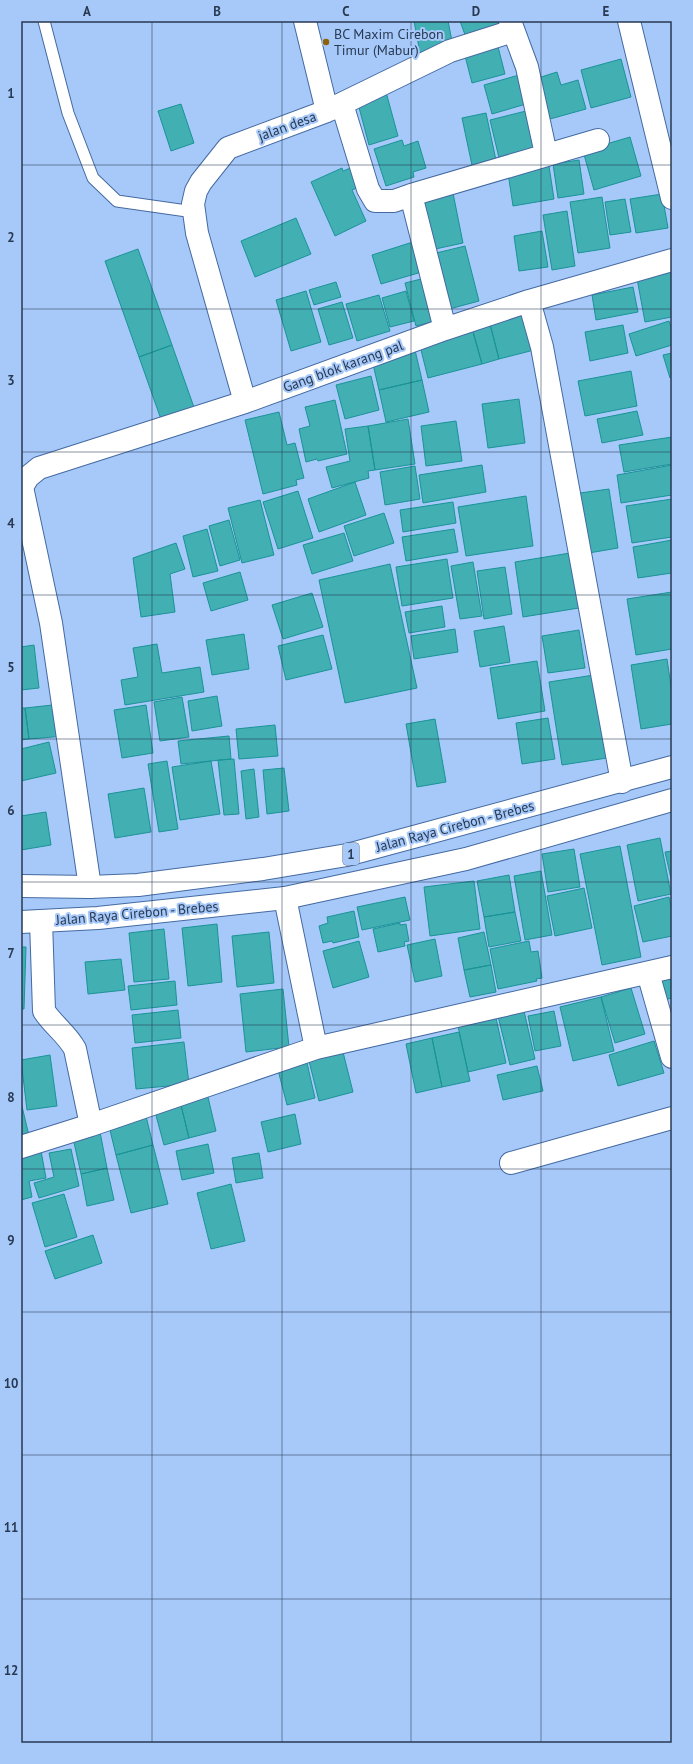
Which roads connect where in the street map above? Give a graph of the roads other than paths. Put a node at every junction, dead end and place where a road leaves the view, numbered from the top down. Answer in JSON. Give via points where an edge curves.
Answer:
{"nodes":[{"id":1,"x":44,"y":21,"type":"edge"},
{"id":2,"x":305,"y":21,"type":"edge"},
{"id":3,"x":629,"y":21,"type":"edge"},
{"id":4,"x":512,"y":26,"type":"edge"},
{"id":5,"x":335,"y":107,"type":"junction"},
{"id":6,"x":598,"y":140,"type":"dead end"},
{"id":7,"x":546,"y":154,"type":"junction"},
{"id":8,"x":411,"y":195,"type":"junction"},
{"id":9,"x":672,"y":198,"type":"edge"},
{"id":10,"x":194,"y":212,"type":"junction"},
{"id":11,"x":672,"y":260,"type":"edge"},
{"id":12,"x":529,"y":301,"type":"junction"},
{"id":13,"x":445,"y":329,"type":"junction"},
{"id":14,"x":245,"y":402,"type":"junction"},
{"id":15,"x":24,"y":481,"type":"edge"},
{"id":16,"x":672,"y":767,"type":"edge"},
{"id":17,"x":622,"y":782,"type":"junction"},
{"id":18,"x":672,"y":800,"type":"edge"},
{"id":19,"x":21,"y":886,"type":"edge"},
{"id":20,"x":90,"y":887,"type":"junction"},
{"id":21,"x":286,"y":898,"type":"junction"},
{"id":22,"x":31,"y":922,"type":"edge"},
{"id":23,"x":672,"y":967,"type":"edge"},
{"id":24,"x":648,"y":973,"type":"junction"},
{"id":25,"x":316,"y":1048,"type":"junction"},
{"id":26,"x":672,"y":1057,"type":"edge"},
{"id":27,"x":672,"y":1118,"type":"edge"},
{"id":28,"x":91,"y":1125,"type":"junction"},
{"id":29,"x":21,"y":1147,"type":"edge"},
{"id":30,"x":511,"y":1163,"type":"dead end"}],
"edges":[{"from":1,"to":10,"type":"lane","via":[[68,113],[93,178],[117,201]]},
{"from":2,"to":5,"type":"main road","name":"jalan desa"},
{"from":3,"to":9,"type":"main road"},
{"from":4,"to":5,"type":"main road","via":[[450,51]]},
{"from":4,"to":7,"type":"main road","via":[[527,67]]},
{"from":5,"to":8,"type":"main road","via":[[375,202],[394,201]]},
{"from":5,"to":10,"type":"main road","name":"jalan desa","via":[[228,148],[196,190]]},
{"from":6,"to":7,"type":"main road"},
{"from":7,"to":8,"type":"main road"},
{"from":8,"to":13,"type":"main road"},
{"from":10,"to":14,"type":"main road","via":[[197,233]]},
{"from":11,"to":12,"type":"main road","name":"Gang blok karang pal"},
{"from":12,"to":13,"type":"main road","name":"Gang blok karang pal"},
{"from":12,"to":17,"type":"main road","via":[[542,347]]},
{"from":13,"to":14,"type":"main road","name":"Gang blok karang pal"},
{"from":14,"to":15,"type":"main road","name":"Gang blok karang pal","via":[[39,468]]},
{"from":15,"to":20,"type":"main road","via":[[50,623]]},
{"from":16,"to":17,"type":"main road","name":"Jalan Raya Cirebon - Brebes","number":"1"},
{"from":17,"to":20,"type":"main road","name":"Jalan Raya Cirebon - Brebes","number":"1","via":[[347,855],[138,885]]},
{"from":18,"to":21,"type":"main road","name":"Jalan Raya Cirebon - Brebes","number":"1","via":[[466,859]]},
{"from":19,"to":20,"type":"main road","name":"Jalan Raya Cirebon - Brebes","number":"1"},
{"from":21,"to":22,"type":"main road","name":"Jalan Raya Cirebon - Brebes","number":"1","via":[[98,918]]},
{"from":21,"to":25,"type":"main road"},
{"from":22,"to":28,"type":"main road","via":[[44,1011],[75,1049]]},
{"from":23,"to":24,"type":"main road"},
{"from":24,"to":25,"type":"main road"},
{"from":24,"to":26,"type":"main road"},
{"from":25,"to":28,"type":"main road"},
{"from":27,"to":30,"type":"main road"},
{"from":28,"to":29,"type":"main road"}]}
